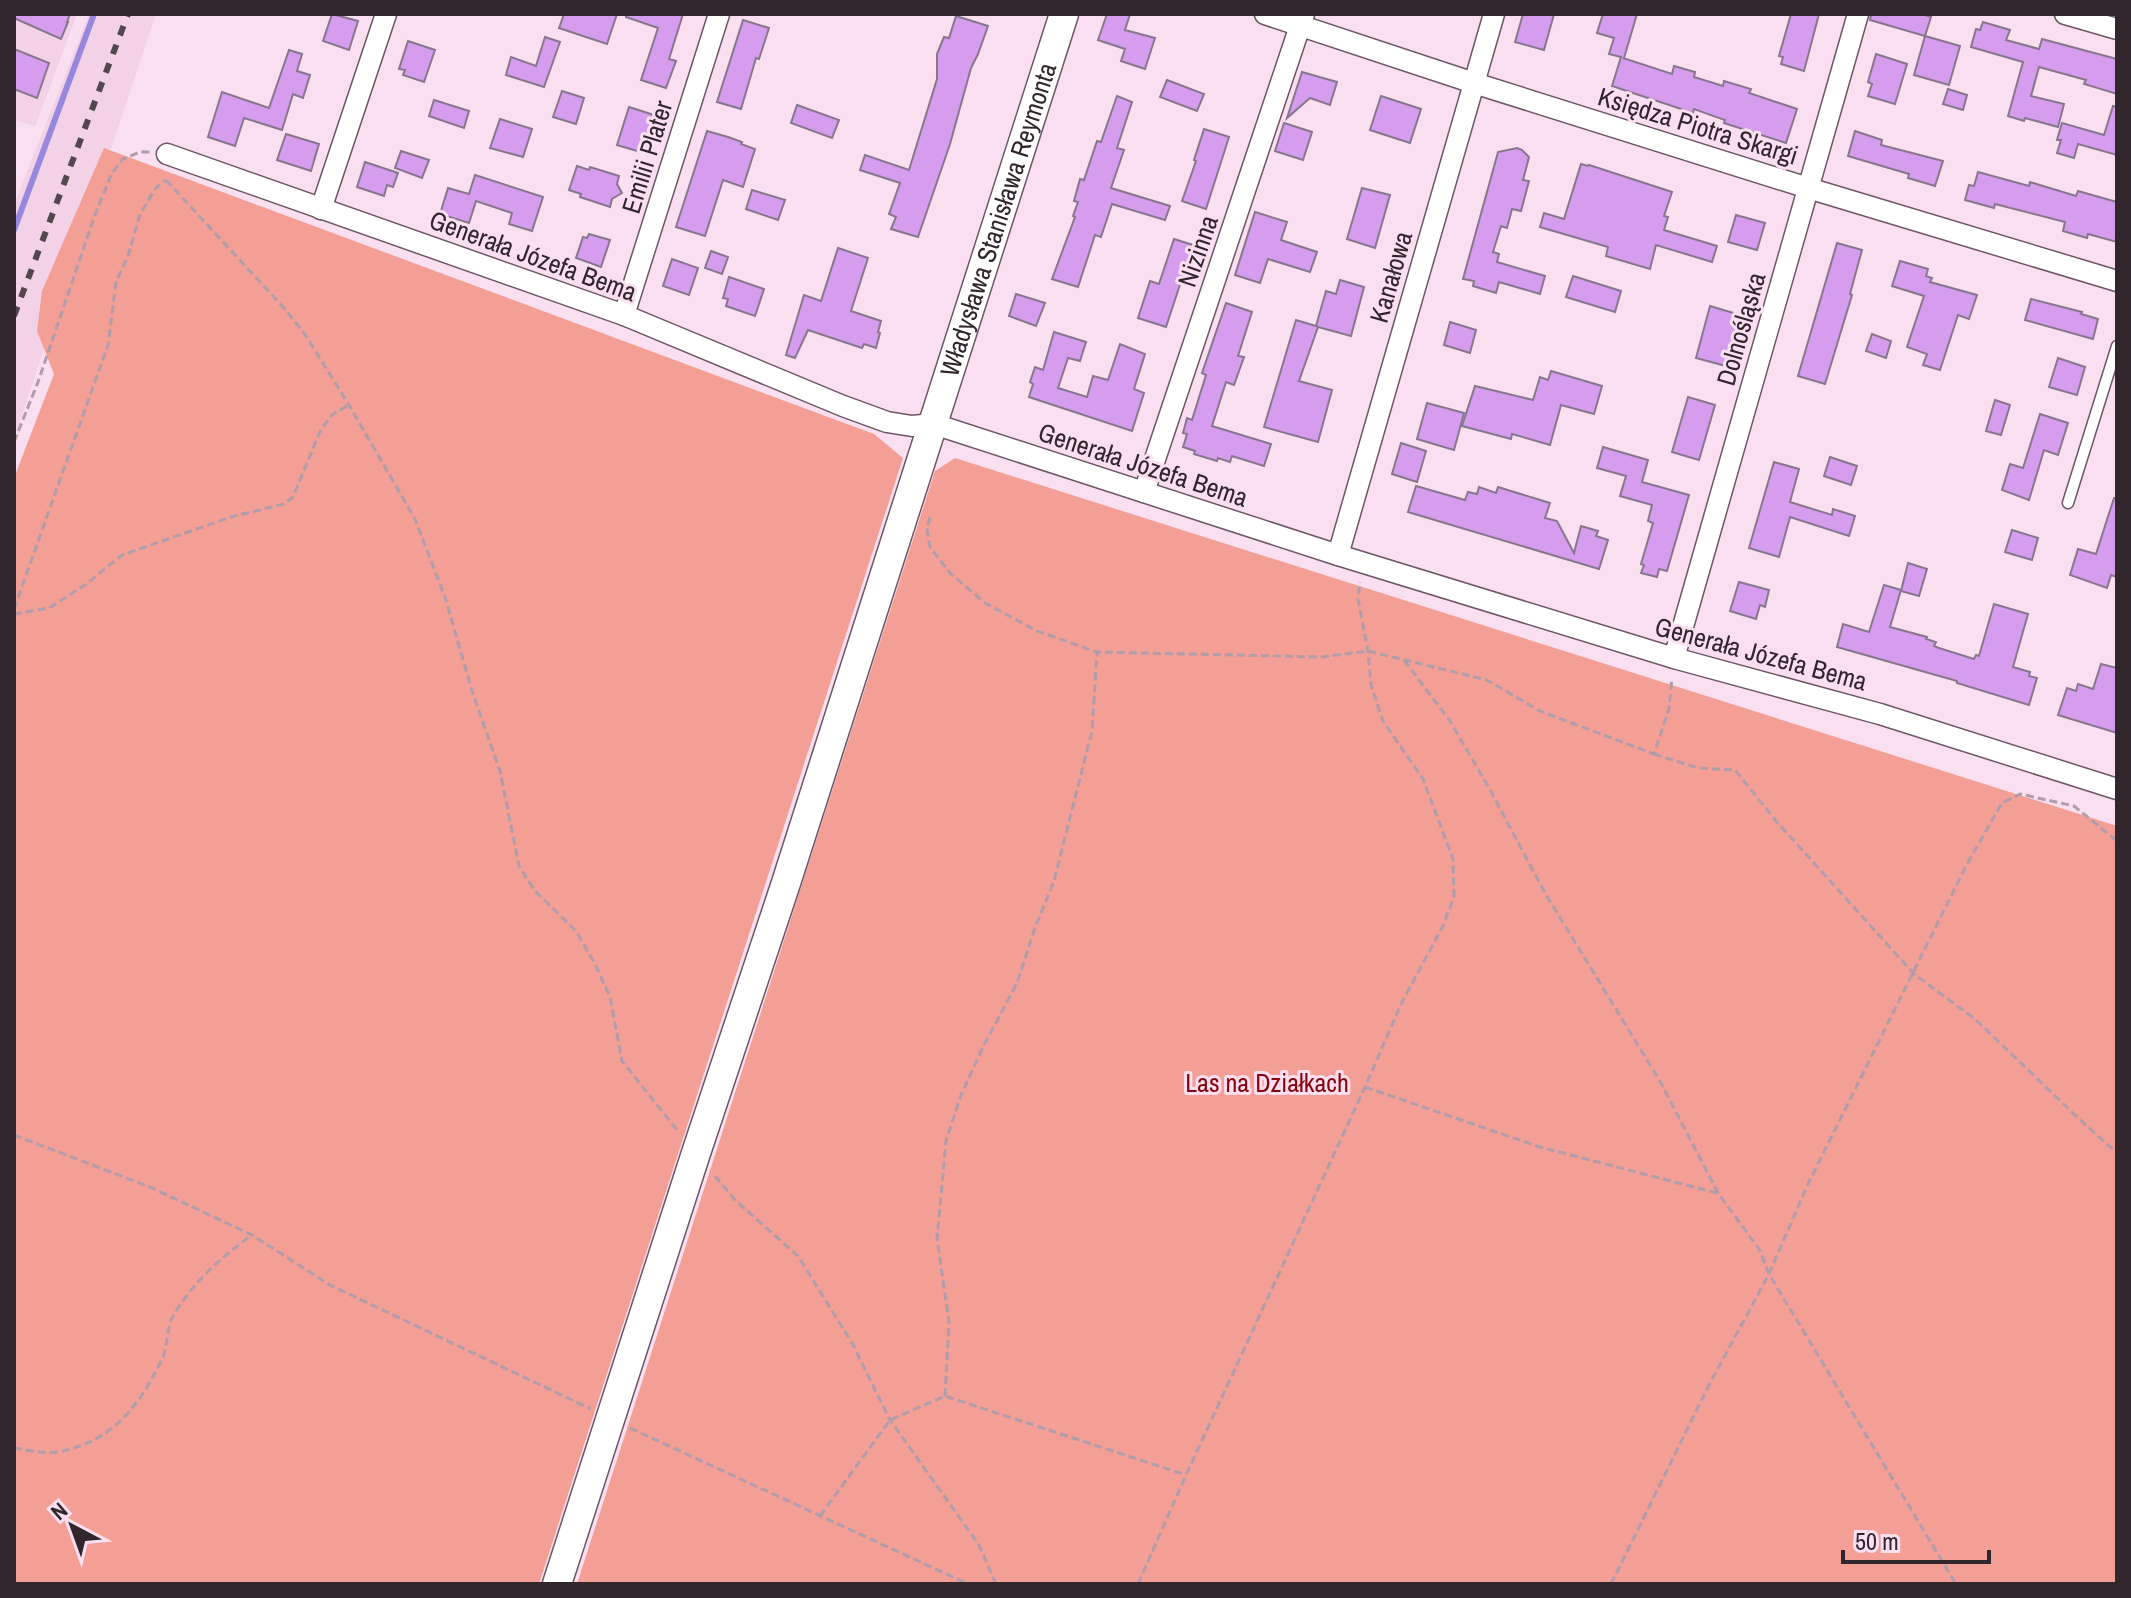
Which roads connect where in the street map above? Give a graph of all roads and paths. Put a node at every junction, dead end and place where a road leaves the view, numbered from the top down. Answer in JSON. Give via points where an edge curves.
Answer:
{"nodes":[{"id":1,"x":386,"y":14,"type":"edge"},
{"id":2,"x":719,"y":14,"type":"edge"},
{"id":3,"x":1064,"y":14,"type":"edge"},
{"id":4,"x":1265,"y":14,"type":"edge"},
{"id":5,"x":1494,"y":14,"type":"edge"},
{"id":6,"x":1858,"y":14,"type":"edge"},
{"id":7,"x":2065,"y":14,"type":"edge"},
{"id":8,"x":1303,"y":20,"type":"edge"},
{"id":9,"x":2117,"y":29,"type":"edge"},
{"id":10,"x":1474,"y":83,"type":"junction"},
{"id":11,"x":168,"y":155,"type":"joint"},
{"id":12,"x":1808,"y":188,"type":"junction"},
{"id":13,"x":321,"y":209,"type":"junction"},
{"id":14,"x":2117,"y":281,"type":"edge"},
{"id":15,"x":624,"y":315,"type":"junction"},
{"id":16,"x":2117,"y":346,"type":"edge"},
{"id":17,"x":349,"y":405,"type":"junction"},
{"id":18,"x":934,"y":424,"type":"junction"},
{"id":19,"x":14,"y":442,"type":"edge"},
{"id":20,"x":1144,"y":492,"type":"junction"},
{"id":21,"x":2068,"y":503,"type":"dead end"},
{"id":22,"x":930,"y":517,"type":"dead end"},
{"id":23,"x":1338,"y":555,"type":"junction"},
{"id":24,"x":1363,"y":563,"type":"junction"},
{"id":25,"x":14,"y":612,"type":"edge"},
{"id":26,"x":1368,"y":651,"type":"junction"},
{"id":27,"x":1097,"y":652,"type":"junction"},
{"id":28,"x":1674,"y":658,"type":"junction"},
{"id":29,"x":1404,"y":660,"type":"junction"},
{"id":30,"x":1654,"y":754,"type":"junction"},
{"id":31,"x":2117,"y":789,"type":"edge"},
{"id":32,"x":2117,"y":841,"type":"edge"},
{"id":33,"x":1914,"y":974,"type":"junction"},
{"id":34,"x":1365,"y":1087,"type":"junction"},
{"id":35,"x":14,"y":1135,"type":"edge"},
{"id":36,"x":696,"y":1153,"type":"junction"},
{"id":37,"x":2117,"y":1153,"type":"edge"},
{"id":38,"x":1718,"y":1193,"type":"junction"},
{"id":39,"x":252,"y":1235,"type":"junction"},
{"id":40,"x":1769,"y":1274,"type":"junction"},
{"id":41,"x":945,"y":1396,"type":"junction"},
{"id":42,"x":610,"y":1419,"type":"junction"},
{"id":43,"x":890,"y":1420,"type":"junction"},
{"id":44,"x":14,"y":1448,"type":"edge"},
{"id":45,"x":1186,"y":1475,"type":"junction"},
{"id":46,"x":820,"y":1516,"type":"junction"},
{"id":47,"x":557,"y":1584,"type":"edge"},
{"id":48,"x":968,"y":1584,"type":"edge"},
{"id":49,"x":996,"y":1584,"type":"edge"},
{"id":50,"x":1138,"y":1584,"type":"edge"},
{"id":51,"x":1611,"y":1584,"type":"edge"},
{"id":52,"x":1956,"y":1584,"type":"edge"}],
"edges":[{"from":1,"to":13,"type":"street"},
{"from":2,"to":15,"type":"street","name":"Emilii Plater"},
{"from":3,"to":18,"type":"main road","name":"Władysława Stanisława Reymonta"},
{"from":4,"to":8,"type":"street","name":"Księdza Piotra Skargi"},
{"from":5,"to":10,"type":"street","name":"Kanałowa"},
{"from":6,"to":12,"type":"street","name":"Dolnośląska"},
{"from":7,"to":9,"type":"street"},
{"from":8,"to":10,"type":"street","name":"Księdza Piotra Skargi"},
{"from":8,"to":20,"type":"street","name":"Nizinna"},
{"from":10,"to":12,"type":"street","name":"Księdza Piotra Skargi"},
{"from":10,"to":23,"type":"street","name":"Kanałowa"},
{"from":11,"to":13,"type":"street","name":"Generała Józefa Bema"},
{"from":11,"to":19,"type":"path","via":[[140,152],[123,159],[112,173]]},
{"from":12,"to":14,"type":"street","name":"Księdza Piotra Skargi"},
{"from":12,"to":28,"type":"street","name":"Dolnośląska"},
{"from":13,"to":15,"type":"street","name":"Generała Józefa Bema"},
{"from":15,"to":18,"type":"street","name":"Generała Józefa Bema","via":[[872,417],[912,426]]},
{"from":16,"to":21,"type":"lane"},
{"from":17,"to":25,"type":"path","via":[[321,429],[293,497],[284,504],[122,555],[49,608]]},
{"from":17,"to":25,"type":"path","via":[[284,308],[166,180],[140,214],[116,282],[108,345]]},
{"from":17,"to":36,"type":"path","via":[[415,519],[441,587],[500,771],[519,866],[535,891],[576,931],[595,964],[610,997],[622,1061]]},
{"from":18,"to":20,"type":"street","name":"Generała Józefa Bema"},
{"from":18,"to":36,"type":"main road","name":"Władysława Stanisława Reymonta"},
{"from":20,"to":23,"type":"street","name":"Generała Józefa Bema"},
{"from":22,"to":27,"type":"path","via":[[930,547],[985,603],[1037,631]]},
{"from":23,"to":24,"type":"street","name":"Generała Józefa Bema"},
{"from":24,"to":26,"type":"path","via":[[1358,599]]},
{"from":24,"to":28,"type":"street","name":"Generała Józefa Bema"},
{"from":26,"to":27,"type":"path","via":[[1321,657]]},
{"from":26,"to":29,"type":"path"},
{"from":26,"to":34,"type":"path","via":[[1371,685],[1383,721],[1423,779],[1453,859],[1454,897]]},
{"from":27,"to":41,"type":"path","via":[[1092,731],[1054,881],[1017,983],[961,1095],[946,1141],[937,1238],[949,1322]]},
{"from":28,"to":30,"type":"path","via":[[1669,709]]},
{"from":28,"to":31,"type":"street","name":"Generała Józefa Bema","via":[[1880,714]]},
{"from":29,"to":30,"type":"path","via":[[1487,680],[1540,711]]},
{"from":29,"to":38,"type":"path","via":[[1450,721],[1545,893],[1661,1083]]},
{"from":30,"to":33,"type":"path","via":[[1698,768],[1735,770]]},
{"from":32,"to":33,"type":"path","via":[[2074,806],[2020,794],[2002,803]]},
{"from":33,"to":37,"type":"path","via":[[1975,1019]]},
{"from":33,"to":40,"type":"path","via":[[1808,1184]]},
{"from":34,"to":38,"type":"path","via":[[1540,1147]]},
{"from":34,"to":45,"type":"path"},
{"from":35,"to":39,"type":"path","via":[[150,1187]]},
{"from":36,"to":42,"type":"main road","name":"Władysława Stanisława Reymonta"},
{"from":36,"to":43,"type":"path","via":[[736,1201],[798,1256],[852,1343]]},
{"from":38,"to":40,"type":"path","via":[[1759,1249]]},
{"from":39,"to":42,"type":"path","via":[[330,1285]]},
{"from":39,"to":44,"type":"path","via":[[190,1289],[170,1322],[164,1356],[133,1410],[94,1442],[54,1453]]},
{"from":40,"to":51,"type":"path"},
{"from":40,"to":52,"type":"path"},
{"from":41,"to":43,"type":"path"},
{"from":41,"to":45,"type":"path"},
{"from":42,"to":46,"type":"path"},
{"from":42,"to":47,"type":"main road","name":"Władysława Stanisława Reymonta"},
{"from":43,"to":46,"type":"path"},
{"from":43,"to":49,"type":"path","via":[[979,1545]]},
{"from":45,"to":50,"type":"path"},
{"from":46,"to":48,"type":"path"}]}
